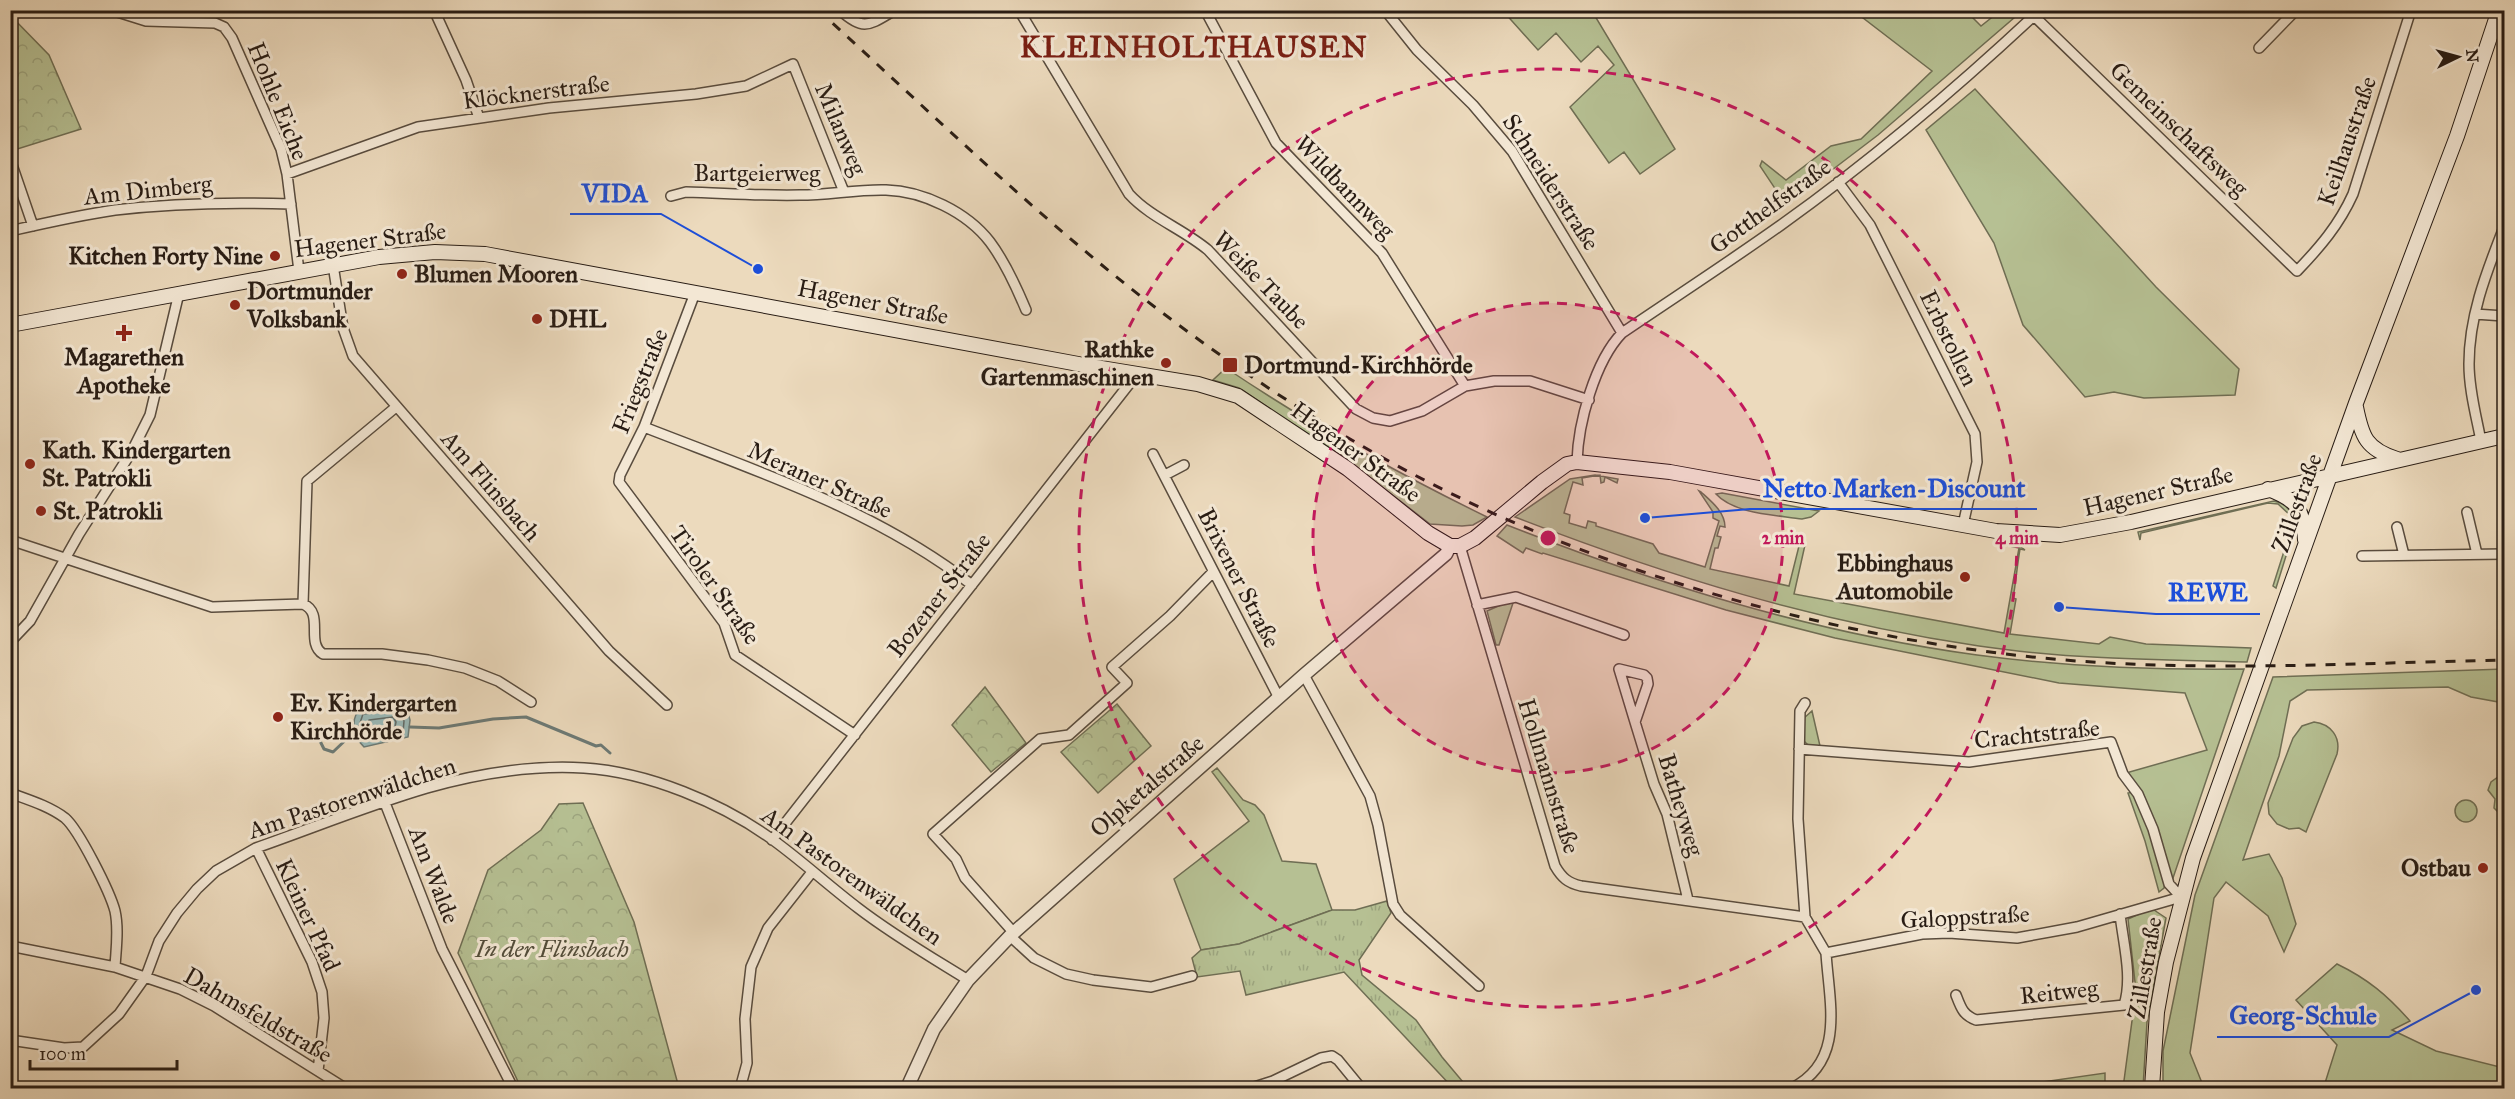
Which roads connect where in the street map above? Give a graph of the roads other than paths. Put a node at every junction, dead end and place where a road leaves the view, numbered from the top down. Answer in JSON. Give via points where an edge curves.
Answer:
{"nodes":[{"id":1,"x":111,"y":10,"type":"edge"},
{"id":2,"x":434,"y":10,"type":"edge"},
{"id":3,"x":840,"y":10,"type":"edge"},
{"id":4,"x":895,"y":10,"type":"edge"},
{"id":5,"x":1019,"y":10,"type":"edge"},
{"id":6,"x":1205,"y":10,"type":"edge"},
{"id":7,"x":1385,"y":10,"type":"edge"},
{"id":8,"x":2296,"y":10,"type":"edge"},
{"id":9,"x":2411,"y":10,"type":"edge"},
{"id":10,"x":2499,"y":10,"type":"edge"},
{"id":11,"x":2037,"y":14,"type":"edge"},
{"id":12,"x":2259,"y":48,"type":"dead end"},
{"id":13,"x":793,"y":64,"type":"joint"},
{"id":14,"x":479,"y":118,"type":"junction"},
{"id":15,"x":10,"y":159,"type":"edge"},
{"id":16,"x":288,"y":174,"type":"junction"},
{"id":17,"x":1838,"y":182,"type":"junction"},
{"id":18,"x":844,"y":192,"type":"junction"},
{"id":19,"x":671,"y":195,"type":"dead end"},
{"id":20,"x":291,"y":204,"type":"junction"},
{"id":21,"x":33,"y":226,"type":"junction"},
{"id":22,"x":2505,"y":226,"type":"edge"},
{"id":23,"x":10,"y":231,"type":"edge"},
{"id":24,"x":333,"y":265,"type":"junction"},
{"id":25,"x":299,"y":271,"type":"junction"},
{"id":26,"x":2297,"y":271,"type":"joint"},
{"id":27,"x":179,"y":293,"type":"junction"},
{"id":28,"x":695,"y":293,"type":"junction"},
{"id":29,"x":1026,"y":310,"type":"dead end"},
{"id":30,"x":2475,"y":314,"type":"junction"},
{"id":31,"x":2505,"y":316,"type":"edge"},
{"id":32,"x":10,"y":325,"type":"edge"},
{"id":33,"x":1622,"y":333,"type":"junction"},
{"id":34,"x":1137,"y":374,"type":"junction"},
{"id":35,"x":1465,"y":386,"type":"junction"},
{"id":36,"x":1589,"y":400,"type":"junction"},
{"id":37,"x":2356,"y":403,"type":"junction"},
{"id":38,"x":396,"y":407,"type":"junction"},
{"id":39,"x":644,"y":427,"type":"junction"},
{"id":40,"x":2505,"y":436,"type":"edge"},
{"id":41,"x":2481,"y":441,"type":"junction"},
{"id":42,"x":1154,"y":454,"type":"dead end"},
{"id":43,"x":2397,"y":459,"type":"junction"},
{"id":44,"x":1577,"y":462,"type":"junction"},
{"id":45,"x":1184,"y":465,"type":"dead end"},
{"id":46,"x":1165,"y":475,"type":"junction"},
{"id":47,"x":2331,"y":475,"type":"junction"},
{"id":48,"x":619,"y":482,"type":"joint"},
{"id":49,"x":2268,"y":489,"type":"junction"},
{"id":50,"x":2467,"y":512,"type":"dead end"},
{"id":51,"x":1963,"y":525,"type":"junction"},
{"id":52,"x":2397,"y":526,"type":"dead end"},
{"id":53,"x":10,"y":540,"type":"edge"},
{"id":54,"x":1455,"y":546,"type":"junction"},
{"id":55,"x":2305,"y":549,"type":"junction"},
{"id":56,"x":2476,"y":554,"type":"junction"},
{"id":57,"x":2505,"y":554,"type":"edge"},
{"id":58,"x":2404,"y":555,"type":"junction"},
{"id":59,"x":2362,"y":556,"type":"dead end"},
{"id":60,"x":66,"y":558,"type":"junction"},
{"id":61,"x":1214,"y":572,"type":"junction"},
{"id":62,"x":972,"y":585,"type":"junction"},
{"id":63,"x":303,"y":604,"type":"junction"},
{"id":64,"x":1477,"y":605,"type":"junction"},
{"id":65,"x":1624,"y":635,"type":"dead end"},
{"id":66,"x":10,"y":642,"type":"edge"},
{"id":67,"x":1305,"y":675,"type":"junction"},
{"id":68,"x":1279,"y":698,"type":"junction"},
{"id":69,"x":531,"y":702,"type":"dead end"},
{"id":70,"x":1805,"y":703,"type":"dead end"},
{"id":71,"x":667,"y":705,"type":"dead end"},
{"id":72,"x":1635,"y":722,"type":"junction"},
{"id":73,"x":855,"y":735,"type":"junction"},
{"id":74,"x":1799,"y":749,"type":"junction"},
{"id":75,"x":10,"y":793,"type":"edge"},
{"id":76,"x":385,"y":803,"type":"junction"},
{"id":77,"x":772,"y":840,"type":"junction"},
{"id":78,"x":256,"y":848,"type":"junction"},
{"id":79,"x":812,"y":872,"type":"junction"},
{"id":80,"x":2181,"y":897,"type":"junction"},
{"id":81,"x":1688,"y":900,"type":"junction"},
{"id":82,"x":2120,"y":914,"type":"junction"},
{"id":83,"x":1805,"y":917,"type":"junction"},
{"id":84,"x":1012,"y":934,"type":"junction"},
{"id":85,"x":10,"y":946,"type":"edge"},
{"id":86,"x":1826,"y":953,"type":"junction"},
{"id":87,"x":115,"y":966,"type":"junction"},
{"id":88,"x":146,"y":976,"type":"junction"},
{"id":89,"x":1192,"y":976,"type":"dead end"},
{"id":90,"x":968,"y":980,"type":"junction"},
{"id":91,"x":1479,"y":986,"type":"dead end"},
{"id":92,"x":1956,"y":995,"type":"dead end"},
{"id":93,"x":10,"y":1040,"type":"edge"},
{"id":94,"x":318,"y":1071,"type":"junction"},
{"id":95,"x":741,"y":1085,"type":"dead end"},
{"id":96,"x":345,"y":1089,"type":"edge"},
{"id":97,"x":513,"y":1089,"type":"edge"},
{"id":98,"x":907,"y":1089,"type":"edge"},
{"id":99,"x":1251,"y":1089,"type":"edge"},
{"id":100,"x":1361,"y":1089,"type":"edge"},
{"id":101,"x":1792,"y":1089,"type":"edge"},
{"id":102,"x":2152,"y":1089,"type":"edge"}],
"edges":[{"from":1,"to":16,"type":"street","name":"Hohle Eiche","via":[[146,21],[204,21],[224,27],[281,149]]},
{"from":2,"to":14,"type":"street"},
{"from":3,"to":4,"type":"street","via":[[861,26]]},
{"from":5,"to":35,"type":"street","name":"Weiße Taube","via":[[1129,194],[1141,207],[1208,250],[1356,409],[1373,418],[1406,418]]},
{"from":6,"to":35,"type":"street","name":"Wildbannweg","via":[[1276,143],[1382,253]]},
{"from":7,"to":33,"type":"street","name":"Schneiderstraße","via":[[1512,151]]},
{"from":8,"to":12,"type":"street"},
{"from":9,"to":26,"type":"street","name":"Keilhaustraße","via":[[2343,217]]},
{"from":10,"to":37,"type":"main road","name":"Zillestraße","via":[[2457,136]]},
{"from":11,"to":17,"type":"street","name":"Gotthelfstraße","via":[[1948,94]]},
{"from":11,"to":26,"type":"street","name":"Gemeinschaftsweg"},
{"from":13,"to":14,"type":"street","name":"Klöcknerstraße","via":[[746,86]]},
{"from":13,"to":18,"type":"street","name":"Milanweg"},
{"from":14,"to":16,"type":"street","name":"Klöcknerstraße","via":[[418,127]]},
{"from":15,"to":21,"type":"street"},
{"from":16,"to":20,"type":"street","name":"Hohle Eiche"},
{"from":17,"to":33,"type":"street","name":"Gotthelfstraße"},
{"from":17,"to":51,"type":"street","name":"Erbstollen","via":[[1870,225],[1975,434],[1977,462]]},
{"from":18,"to":19,"type":"street","name":"Bartgeierweg"},
{"from":18,"to":29,"type":"street","name":"Milanweg","via":[[888,190],[944,206],[989,240],[1010,273]]},
{"from":20,"to":21,"type":"street","name":"Am Dimberg","via":[[219,202],[146,207]]},
{"from":20,"to":25,"type":"street","name":"Hohle Eiche"},
{"from":21,"to":23,"type":"street","name":"Am Dimberg"},
{"from":22,"to":30,"type":"street","via":[[2478,294]]},
{"from":24,"to":25,"type":"main road","name":"Hagener Straße"},
{"from":24,"to":28,"type":"main road","name":"Hagener Straße","via":[[407,254],[468,252]]},
{"from":24,"to":38,"type":"street","name":"Am Flinsbach","via":[[343,328],[353,356]]},
{"from":25,"to":27,"type":"main road","name":"Hagener Straße"},
{"from":27,"to":32,"type":"main road","name":"Hagener Straße"},
{"from":27,"to":60,"type":"street","via":[[150,415]]},
{"from":28,"to":34,"type":"main road","name":"Hagener Straße"},
{"from":28,"to":39,"type":"street","name":"Friegstraße"},
{"from":30,"to":31,"type":"street"},
{"from":30,"to":41,"type":"street","via":[[2469,365]]},
{"from":33,"to":36,"type":"street","name":"Gotthelfstraße","via":[[1606,355]]},
{"from":34,"to":54,"type":"main road","name":"Hagener Straße","via":[[1198,384],[1238,396],[1348,469],[1428,533]]},
{"from":34,"to":62,"type":"street","name":"Bozener Straße"},
{"from":35,"to":36,"type":"street","name":"Weiße Taube","via":[[1530,381]]},
{"from":36,"to":44,"type":"street","name":"Gotthelfstraße","via":[[1577,443]]},
{"from":37,"to":43,"type":"main road","via":[[2364,438],[2377,451]]},
{"from":37,"to":47,"type":"main road","name":"Zillestraße"},
{"from":38,"to":63,"type":"street","via":[[307,481]]},
{"from":38,"to":71,"type":"street","name":"Am Flinsbach","via":[[609,651]]},
{"from":39,"to":48,"type":"street","name":"Friegstraße"},
{"from":39,"to":62,"type":"street","name":"Meraner Straße","via":[[850,511],[951,568]]},
{"from":40,"to":41,"type":"main road","name":"Hagener Straße"},
{"from":41,"to":43,"type":"main road","name":"Hagener Straße"},
{"from":42,"to":46,"type":"street","name":"Brixener Straße"},
{"from":43,"to":47,"type":"main road","name":"Hagener Straße"},
{"from":44,"to":51,"type":"main road","name":"Hagener Straße","via":[[1670,472]]},
{"from":44,"to":54,"type":"main road","via":[[1567,464],[1542,482],[1491,527]]},
{"from":45,"to":46,"type":"street"},
{"from":46,"to":61,"type":"street","name":"Brixener Straße"},
{"from":47,"to":49,"type":"main road","name":"Hagener Straße"},
{"from":47,"to":55,"type":"main road","name":"Zillestraße"},
{"from":48,"to":73,"type":"street","name":"Tiroler Straße","via":[[724,623],[735,656]]},
{"from":49,"to":51,"type":"main road","name":"Hagener Straße","via":[[2073,533],[2029,534]]},
{"from":49,"to":55,"type":"main road","via":[[2292,499],[2300,510]]},
{"from":50,"to":56,"type":"street"},
{"from":52,"to":58,"type":"street"},
{"from":53,"to":60,"type":"street"},
{"from":54,"to":64,"type":"street","name":"Hollmannstraße"},
{"from":54,"to":67,"type":"street","name":"Olpketalstraße"},
{"from":55,"to":80,"type":"main road","name":"Zillestraße"},
{"from":56,"to":57,"type":"street"},
{"from":56,"to":58,"type":"street"},
{"from":58,"to":59,"type":"street"},
{"from":60,"to":63,"type":"street","via":[[212,607]]},
{"from":60,"to":66,"type":"street","via":[[30,621]]},
{"from":61,"to":68,"type":"street","name":"Brixener Straße"},
{"from":61,"to":84,"type":"street","via":[[1112,667],[1127,683],[1069,735],[1040,739],[933,834]]},
{"from":62,"to":73,"type":"street","name":"Bozener Straße"},
{"from":63,"to":69,"type":"street","via":[[314,613],[316,645],[323,654],[382,654],[465,668],[498,681]]},
{"from":64,"to":65,"type":"street","via":[[1516,597]]},
{"from":64,"to":81,"type":"street","name":"Hollmannstraße","via":[[1561,877],[1581,886]]},
{"from":67,"to":68,"type":"street","name":"Olpketalstraße"},
{"from":67,"to":91,"type":"street","via":[[1370,796],[1393,904],[1408,923]]},
{"from":68,"to":84,"type":"street","name":"Olpketalstraße"},
{"from":70,"to":74,"type":"street","via":[[1800,711]]},
{"from":72,"to":72,"type":"street","name":"Batheyweg","via":[[1632,711],[1619,669],[1647,678]]},
{"from":72,"to":81,"type":"street","name":"Batheyweg","via":[[1667,814]]},
{"from":73,"to":77,"type":"street","name":"Bozener Straße"},
{"from":74,"to":80,"type":"street","name":"Crachtstraße","via":[[1969,762],[2111,742],[2123,774],[2138,794],[2153,829],[2169,884]]},
{"from":74,"to":83,"type":"street","via":[[1798,819]]},
{"from":75,"to":87,"type":"street","via":[[55,812],[73,826],[115,911]]},
{"from":76,"to":77,"type":"street","name":"Am Pastorenwäldchen","via":[[429,788],[503,773],[585,768],[685,792]]},
{"from":76,"to":78,"type":"street","name":"Am Pastorenwäldchen"},
{"from":76,"to":97,"type":"street","name":"Am Walde","via":[[442,950]]},
{"from":77,"to":79,"type":"street","name":"Am Pastorenwäldchen"},
{"from":78,"to":88,"type":"street","name":"Am Pastorenwäldchen","via":[[216,871],[197,889],[159,941]]},
{"from":78,"to":94,"type":"street","name":"Kleiner Pfad","via":[[312,962],[322,992],[324,1018]]},
{"from":79,"to":90,"type":"street","name":"Am Pastorenwäldchen","via":[[891,932]]},
{"from":79,"to":95,"type":"street","via":[[768,928],[751,968],[745,1011],[747,1063]]},
{"from":80,"to":82,"type":"street","name":"Galoppstraße"},
{"from":80,"to":102,"type":"main road","name":"Zillestraße","via":[[2157,1012]]},
{"from":81,"to":83,"type":"street","name":"Hollmannstraße"},
{"from":82,"to":86,"type":"street","name":"Galoppstraße","via":[[2017,938],[1922,934]]},
{"from":82,"to":92,"type":"street","name":"Reitweg","via":[[2128,981],[2124,1005],[1977,1020],[1961,1009]]},
{"from":83,"to":86,"type":"street"},
{"from":84,"to":89,"type":"street","via":[[1034,958],[1066,974],[1151,987]]},
{"from":84,"to":90,"type":"street","name":"Olpketalstraße"},
{"from":85,"to":87,"type":"street","name":"Dahmsfeldstraße"},
{"from":86,"to":101,"type":"street","via":[[1832,1031],[1828,1050],[1818,1066]]},
{"from":87,"to":88,"type":"street","name":"Dahmsfeldstraße"},
{"from":88,"to":93,"type":"street","name":"Am Pastorenwäldchen","via":[[118,1014],[83,1047]]},
{"from":88,"to":94,"type":"street","name":"Dahmsfeldstraße","via":[[214,1006]]},
{"from":90,"to":98,"type":"street","name":"Olpketalstraße","via":[[934,1029]]},
{"from":94,"to":96,"type":"street","name":"Dahmsfeldstraße"},
{"from":99,"to":100,"type":"street","via":[[1332,1056]]}]}
